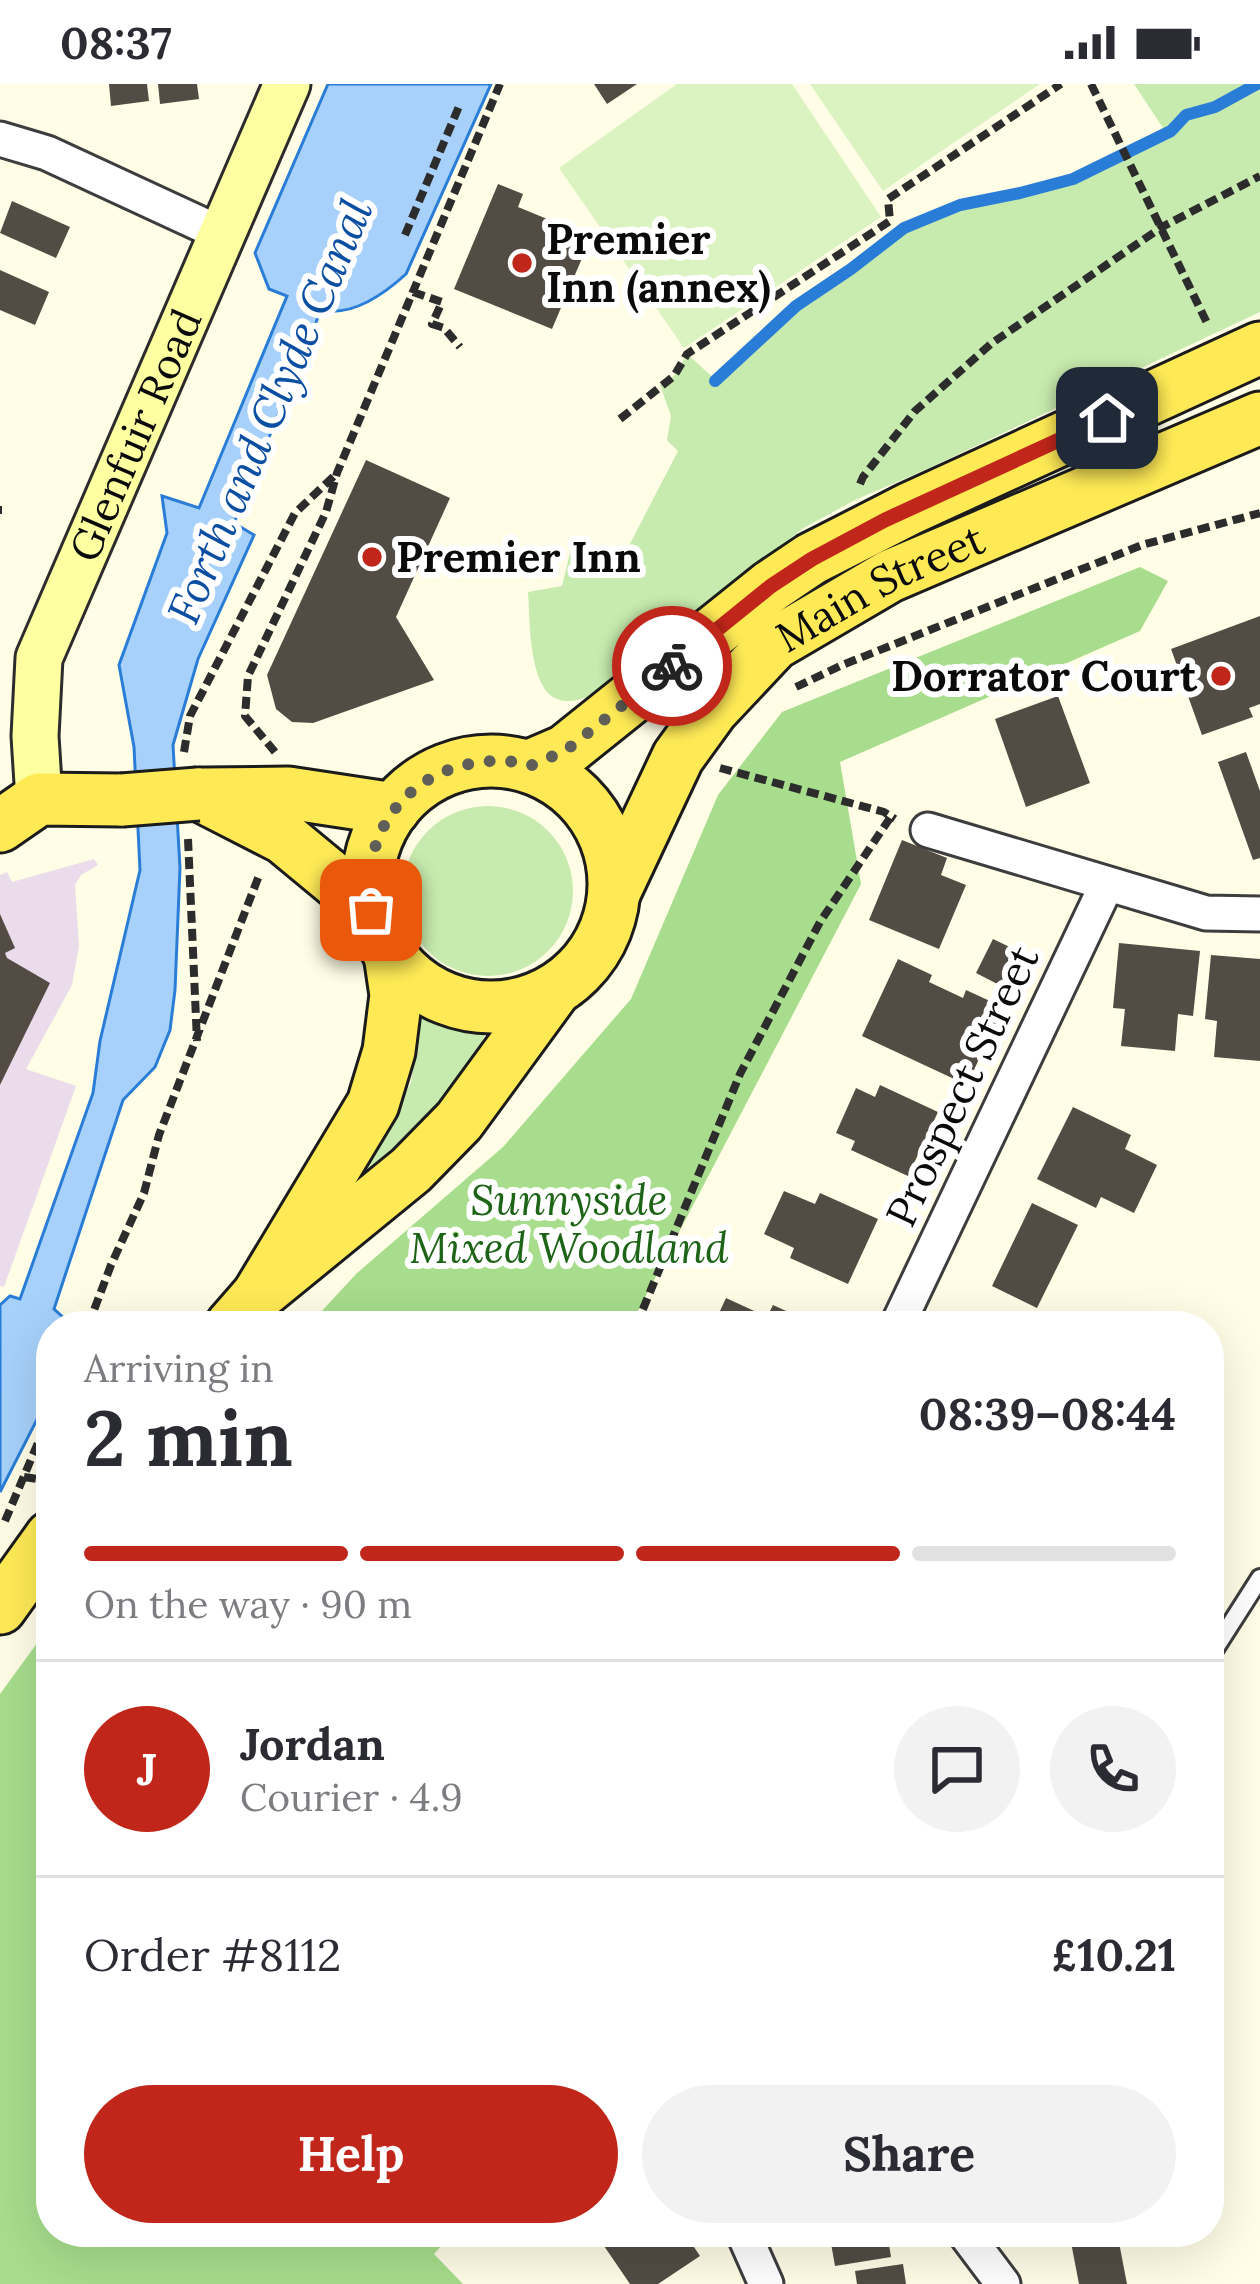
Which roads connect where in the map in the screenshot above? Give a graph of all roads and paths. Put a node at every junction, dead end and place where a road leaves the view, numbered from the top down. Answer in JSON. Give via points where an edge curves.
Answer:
{"nodes":[{"id":1,"x":287,"y":84,"type":"edge"},
{"id":2,"x":500,"y":84,"type":"edge"},
{"id":3,"x":1060,"y":84,"type":"edge"},
{"id":4,"x":1091,"y":84,"type":"edge"},
{"id":5,"x":460,"y":104,"type":"dead end"},
{"id":6,"x":0,"y":139,"type":"edge"},
{"id":7,"x":1260,"y":176,"type":"edge"},
{"id":8,"x":1162,"y":227,"type":"junction"},
{"id":9,"x":222,"y":234,"type":"junction"},
{"id":10,"x":405,"y":235,"type":"dead end"},
{"id":11,"x":413,"y":292,"type":"junction"},
{"id":12,"x":460,"y":347,"type":"dead end"},
{"id":13,"x":1243,"y":356,"type":"edge"},
{"id":14,"x":620,"y":419,"type":"dead end"},
{"id":15,"x":1249,"y":425,"type":"edge"},
{"id":16,"x":337,"y":473,"type":"junction"},
{"id":17,"x":295,"y":512,"type":"dead end"},
{"id":18,"x":1260,"y":513,"type":"edge"},
{"id":19,"x":860,"y":532,"type":"junction"},
{"id":20,"x":785,"y":692,"type":"dead end"},
{"id":21,"x":730,"y":749,"type":"dead end"},
{"id":22,"x":530,"y":766,"type":"junction"},
{"id":23,"x":394,"y":809,"type":"junction"},
{"id":24,"x":19,"y":812,"type":"edge"},
{"id":25,"x":286,"y":816,"type":"junction"},
{"id":26,"x":928,"y":830,"type":"dead end"},
{"id":27,"x":1108,"y":884,"type":"junction"},
{"id":28,"x":615,"y":891,"type":"junction"},
{"id":29,"x":1260,"y":914,"type":"edge"},
{"id":30,"x":381,"y":932,"type":"junction"},
{"id":31,"x":554,"y":992,"type":"junction"},
{"id":32,"x":245,"y":1310,"type":"edge"},
{"id":33,"x":94,"y":1311,"type":"edge"},
{"id":34,"x":642,"y":1311,"type":"edge"},
{"id":35,"x":904,"y":1311,"type":"edge"},
{"id":36,"x":36,"y":1448,"type":"edge"},
{"id":37,"x":24,"y":1477,"type":"junction"},
{"id":38,"x":36,"y":1479,"type":"edge"},
{"id":39,"x":0,"y":1532,"type":"edge"},
{"id":40,"x":36,"y":1558,"type":"edge"},
{"id":41,"x":1260,"y":1578,"type":"edge"},
{"id":42,"x":0,"y":1608,"type":"edge"},
{"id":43,"x":1224,"y":1634,"type":"edge"},
{"id":44,"x":750,"y":2247,"type":"edge"},
{"id":45,"x":975,"y":2247,"type":"edge"},
{"id":46,"x":766,"y":2284,"type":"edge"},
{"id":47,"x":1003,"y":2284,"type":"edge"}],
"edges":[{"from":1,"to":9,"type":"main road","name":"Glenfuir Road"},
{"from":2,"to":11,"type":"path"},
{"from":3,"to":14,"type":"path","via":[[888,199],[890,220],[687,355],[674,376]]},
{"from":4,"to":8,"type":"path"},
{"from":5,"to":10,"type":"path"},
{"from":6,"to":9,"type":"street"},
{"from":7,"to":8,"type":"path"},
{"from":8,"to":13,"type":"path"},
{"from":8,"to":19,"type":"path","via":[[992,343],[915,411],[863,477],[855,500]]},
{"from":9,"to":24,"type":"main road","name":"Glenfuir Road","via":[[39,658]]},
{"from":11,"to":12,"type":"path","via":[[442,302],[432,324]]},
{"from":11,"to":16,"type":"path"},
{"from":13,"to":19,"type":"main road","name":"Main Street"},
{"from":15,"to":28,"type":"main road","name":"Main Street","via":[[890,576],[774,644],[678,757]]},
{"from":16,"to":17,"type":"path"},
{"from":16,"to":25,"type":"path","via":[[248,676],[245,716],[273,747]]},
{"from":18,"to":20,"type":"path","via":[[1142,545]]},
{"from":19,"to":22,"type":"main road","name":"Main Street","via":[[771,586],[565,751]]},
{"from":21,"to":34,"type":"path","via":[[716,767],[890,818],[820,922],[740,1074]]},
{"from":22,"to":23,"type":"main road","via":[[490,760],[450,767]]},
{"from":22,"to":28,"type":"main road","via":[[566,785],[594,814],[611,850]]},
{"from":23,"to":25,"type":"main road"},
{"from":23,"to":30,"type":"main road","via":[[372,850],[368,886]]},
{"from":24,"to":25,"type":"main road","bridge":true,"via":[[198,794]]},
{"from":25,"to":30,"type":"main road"},
{"from":25,"to":33,"type":"path"},
{"from":26,"to":27,"type":"street"},
{"from":27,"to":29,"type":"street","via":[[1206,913]]},
{"from":27,"to":35,"type":"street","name":"Prospect Street"},
{"from":28,"to":31,"type":"main road","via":[[607,930],[586,965]]},
{"from":30,"to":31,"type":"main road","via":[[401,970],[434,995],[478,1007],[515,1006]]},
{"from":30,"to":32,"type":"main road","via":[[396,995],[373,1105]]},
{"from":31,"to":32,"type":"main road","via":[[459,1121]]},
{"from":36,"to":37,"type":"path"},
{"from":37,"to":38,"type":"path"},
{"from":37,"to":39,"type":"path"},
{"from":40,"to":42,"type":"main road"},
{"from":41,"to":43,"type":"lane"},
{"from":44,"to":46,"type":"street"},
{"from":45,"to":47,"type":"street"}]}
